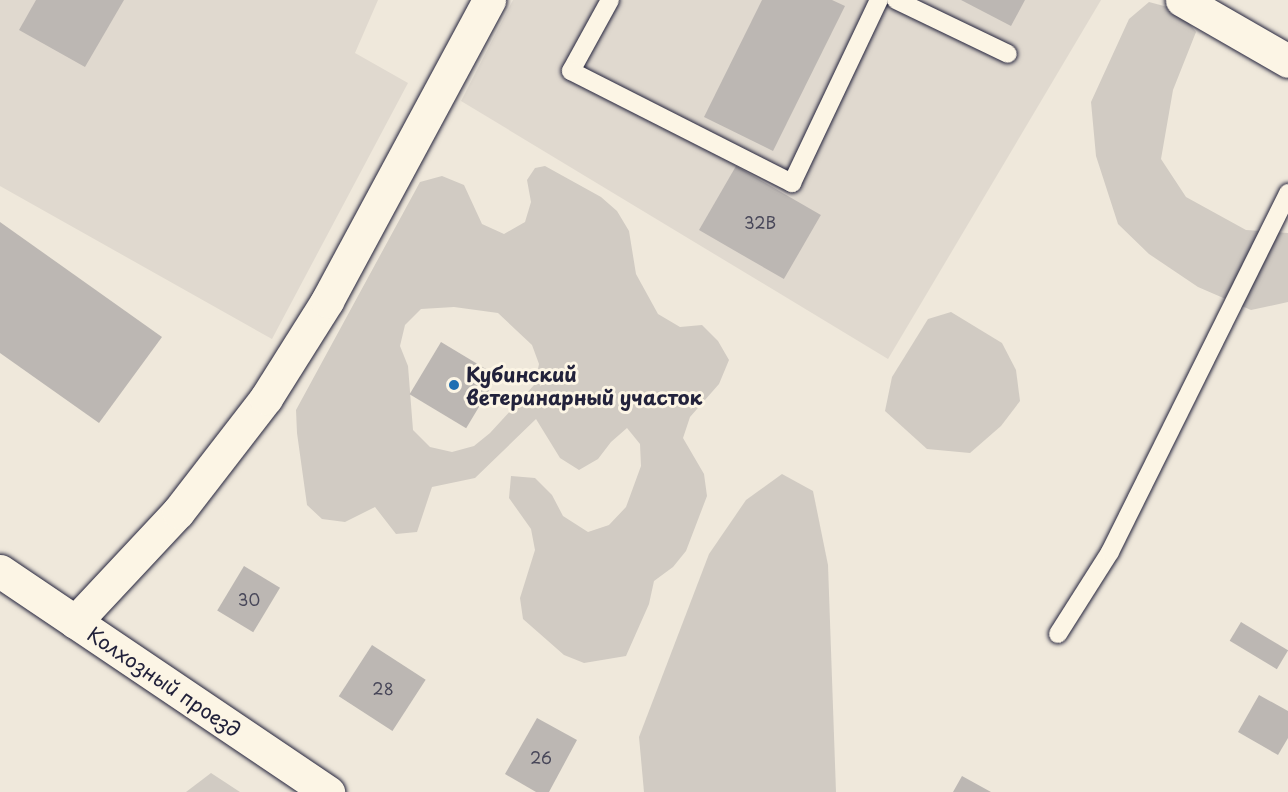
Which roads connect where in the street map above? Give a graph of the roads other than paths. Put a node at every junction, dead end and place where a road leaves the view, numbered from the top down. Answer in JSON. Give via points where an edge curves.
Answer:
{"nodes":[{"id":1,"x":489,"y":0,"type":"edge"},
{"id":2,"x":610,"y":0,"type":"edge"},
{"id":3,"x":879,"y":0,"type":"edge"},
{"id":4,"x":896,"y":0,"type":"edge"},
{"id":5,"x":1182,"y":0,"type":"edge"},
{"id":6,"x":1008,"y":54,"type":"dead end"},
{"id":7,"x":1288,"y":61,"type":"edge"},
{"id":8,"x":1288,"y":193,"type":"edge"},
{"id":9,"x":0,"y":571,"type":"edge"},
{"id":10,"x":75,"y":622,"type":"junction"},
{"id":11,"x":1058,"y":634,"type":"dead end"},
{"id":12,"x":328,"y":792,"type":"edge"}],
"edges":[{"from":1,"to":10,"type":"street","via":[[327,301],[266,398],[178,512]]},
{"from":2,"to":3,"type":"lane","via":[[571,71],[792,183]]},
{"from":4,"to":6,"type":"lane"},
{"from":5,"to":7,"type":"street"},
{"from":8,"to":11,"type":"lane","via":[[1110,552]]},
{"from":9,"to":10,"type":"street","name":"Колхозный проезд"},
{"from":10,"to":12,"type":"street","name":"Колхозный проезд"}]}
